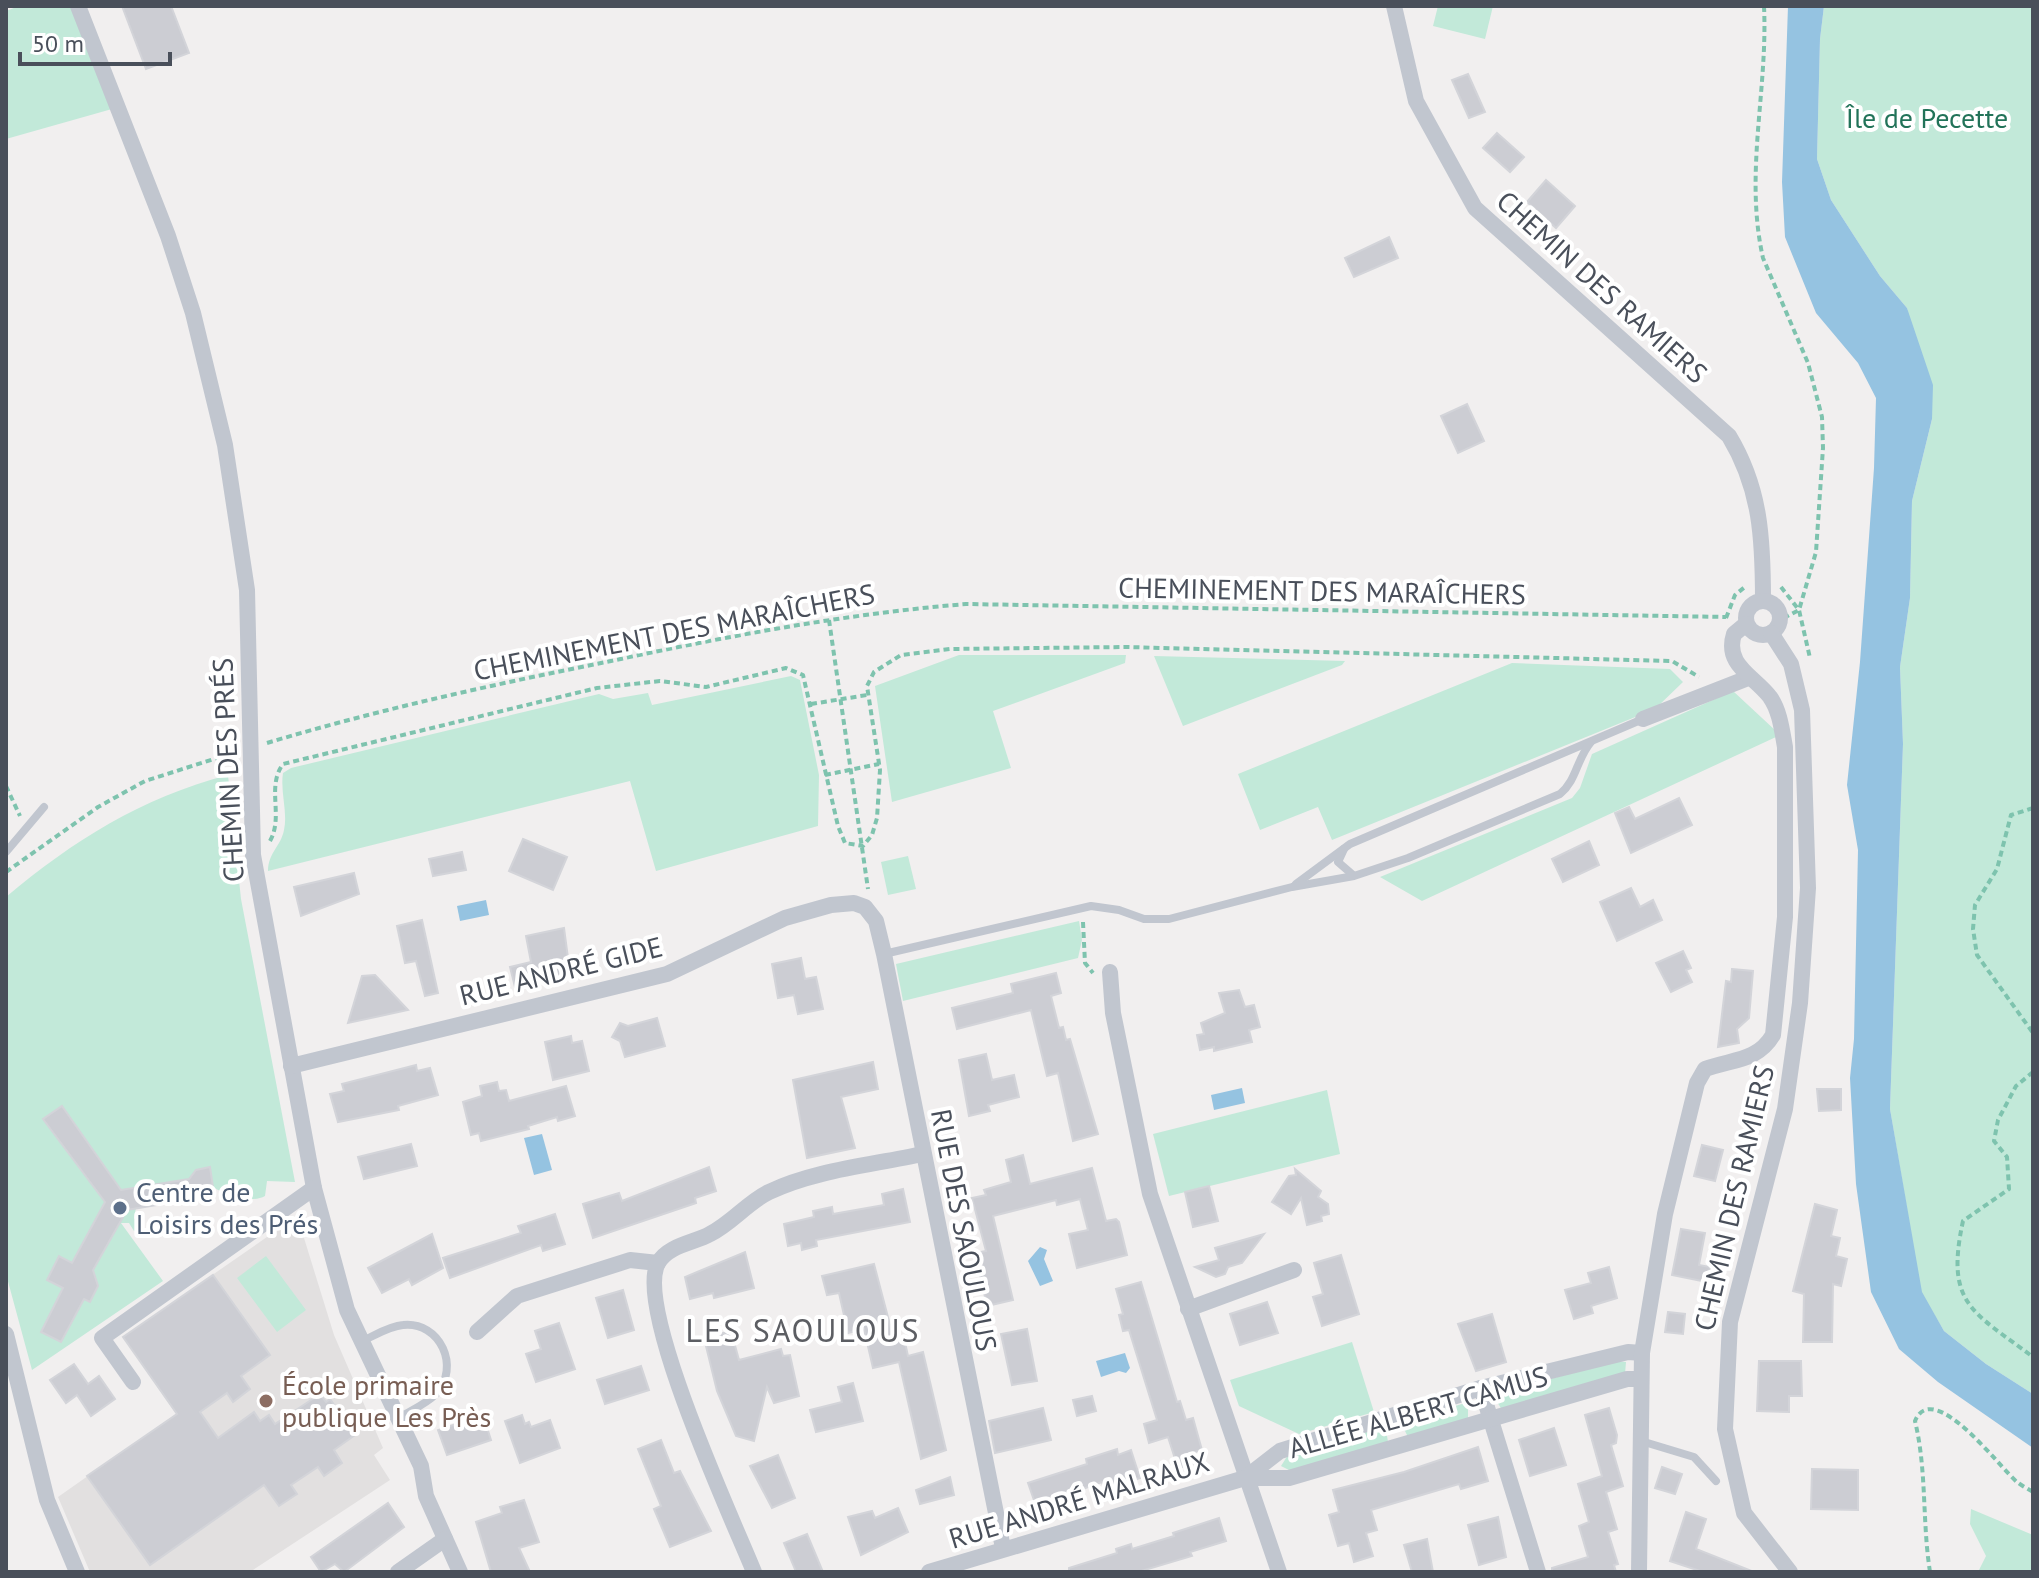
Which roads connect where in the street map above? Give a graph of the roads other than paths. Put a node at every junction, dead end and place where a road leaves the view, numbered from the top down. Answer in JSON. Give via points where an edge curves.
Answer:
{"nodes":[{"id":1,"x":78,"y":6,"type":"edge"},
{"id":2,"x":1394,"y":6,"type":"edge"},
{"id":3,"x":1763,"y":601,"type":"junction"},
{"id":4,"x":1776,"y":626,"type":"junction"},
{"id":5,"x":1740,"y":629,"type":"junction"},
{"id":6,"x":1748,"y":678,"type":"junction"},
{"id":7,"x":1643,"y":719,"type":"joint"},
{"id":8,"x":1591,"y":742,"type":"junction"},
{"id":9,"x":44,"y":807,"type":"dead end"},
{"id":10,"x":1344,"y":848,"type":"junction"},
{"id":11,"x":6,"y":852,"type":"edge"},
{"id":12,"x":1354,"y":876,"type":"junction"},
{"id":13,"x":1292,"y":887,"type":"junction"},
{"id":14,"x":876,"y":921,"type":"joint"},
{"id":15,"x":884,"y":954,"type":"junction"},
{"id":16,"x":1110,"y":972,"type":"dead end"},
{"id":17,"x":291,"y":1066,"type":"junction"},
{"id":18,"x":922,"y":1154,"type":"junction"},
{"id":19,"x":314,"y":1188,"type":"junction"},
{"id":20,"x":658,"y":1263,"type":"junction"},
{"id":21,"x":1294,"y":1270,"type":"dead end"},
{"id":22,"x":1188,"y":1309,"type":"junction"},
{"id":23,"x":477,"y":1332,"type":"dead end"},
{"id":24,"x":6,"y":1334,"type":"edge"},
{"id":25,"x":362,"y":1341,"type":"junction"},
{"id":26,"x":1642,"y":1353,"type":"junction"},
{"id":27,"x":1641,"y":1379,"type":"junction"},
{"id":28,"x":133,"y":1382,"type":"dead end"},
{"id":29,"x":1481,"y":1388,"type":"junction"},
{"id":30,"x":1390,"y":1417,"type":"junction"},
{"id":31,"x":398,"y":1419,"type":"junction"},
{"id":32,"x":1490,"y":1419,"type":"junction"},
{"id":33,"x":1639,"y":1440,"type":"junction"},
{"id":34,"x":1401,"y":1445,"type":"junction"},
{"id":35,"x":1245,"y":1478,"type":"junction"},
{"id":36,"x":1716,"y":1481,"type":"dead end"},
{"id":37,"x":445,"y":1539,"type":"junction"},
{"id":38,"x":1003,"y":1548,"type":"junction"},
{"id":39,"x":77,"y":1572,"type":"edge"},
{"id":40,"x":398,"y":1572,"type":"edge"},
{"id":41,"x":460,"y":1572,"type":"edge"},
{"id":42,"x":754,"y":1572,"type":"edge"},
{"id":43,"x":929,"y":1572,"type":"edge"},
{"id":44,"x":1279,"y":1572,"type":"edge"},
{"id":45,"x":1538,"y":1572,"type":"edge"},
{"id":46,"x":1639,"y":1572,"type":"edge"},
{"id":47,"x":1790,"y":1572,"type":"edge"}],
"edges":[{"from":1,"to":17,"type":"street","name":"CHEMIN DES PRÉS","via":[[168,236],[225,445],[247,590],[253,855]]},
{"from":2,"to":3,"type":"street","name":"CHEMIN DES RAMIERS","via":[[1416,101],[1475,208],[1729,436],[1756,496]]},
{"from":3,"to":4,"type":"street","name":"CHEMIN DES RAMIERS","via":[[1775,606]]},
{"from":3,"to":5,"type":"street","via":[[1749,608]]},
{"from":4,"to":5,"type":"street","via":[[1757,634]]},
{"from":4,"to":47,"type":"street","name":"CHEMIN DES RAMIERS","via":[[1802,710],[1808,888],[1785,1109],[1730,1322],[1725,1429],[1744,1513]]},
{"from":5,"to":6,"type":"street","via":[[1732,651]]},
{"from":6,"to":7,"type":"street"},
{"from":6,"to":26,"type":"street","via":[[1770,697],[1785,747],[1785,917],[1773,1035],[1764,1050],[1705,1069],[1697,1083],[1665,1214]]},
{"from":7,"to":8,"type":"lane"},
{"from":8,"to":10,"type":"lane"},
{"from":8,"to":12,"type":"lane","via":[[1579,757],[1571,785],[1560,794]]},
{"from":9,"to":11,"type":"lane"},
{"from":10,"to":12,"type":"lane","via":[[1338,862]]},
{"from":10,"to":13,"type":"lane"},
{"from":12,"to":13,"type":"lane"},
{"from":13,"to":15,"type":"lane","via":[[1169,919],[1080,909]]},
{"from":14,"to":15,"type":"street","name":"RUE DES SAOULOUS"},
{"from":14,"to":17,"type":"street","name":"RUE ANDRÉ GIDE","via":[[854,903],[831,905],[785,918],[667,974]]},
{"from":15,"to":18,"type":"street","name":"RUE DES SAOULOUS"},
{"from":16,"to":22,"type":"street","via":[[1150,1194]]},
{"from":17,"to":19,"type":"street","name":"CHEMIN DES PRÉS"},
{"from":18,"to":20,"type":"street","via":[[765,1193],[710,1234],[670,1250]]},
{"from":18,"to":38,"type":"street","name":"RUE DES SAOULOUS"},
{"from":19,"to":25,"type":"street","name":"CHEMIN DES PRÉS","via":[[347,1310]]},
{"from":19,"to":28,"type":"street","via":[[102,1338]]},
{"from":20,"to":23,"type":"street","via":[[630,1260],[517,1296]]},
{"from":20,"to":42,"type":"street","via":[[654,1303],[677,1383]]},
{"from":21,"to":22,"type":"street"},
{"from":22,"to":35,"type":"street"},
{"from":24,"to":39,"type":"street","via":[[47,1500]]},
{"from":25,"to":31,"type":"street","name":"CHEMIN DES PRÉS"},
{"from":25,"to":31,"type":"lane","via":[[400,1325],[418,1326],[432,1332],[443,1348],[446,1379],[435,1395]]},
{"from":26,"to":27,"type":"street"},
{"from":26,"to":29,"type":"street","name":"ALLÉE ALBERT CAMUS"},
{"from":27,"to":32,"type":"street","name":"ALLÉE ALBERT CAMUS"},
{"from":27,"to":33,"type":"street"},
{"from":29,"to":30,"type":"street","name":"ALLÉE ALBERT CAMUS"},
{"from":29,"to":32,"type":"street"},
{"from":30,"to":34,"type":"street"},
{"from":30,"to":35,"type":"street","name":"ALLÉE ALBERT CAMUS","via":[[1280,1451]]},
{"from":31,"to":37,"type":"street","name":"CHEMIN DES PRÉS","via":[[421,1466],[426,1496]]},
{"from":32,"to":34,"type":"street","name":"ALLÉE ALBERT CAMUS"},
{"from":32,"to":45,"type":"street"},
{"from":33,"to":36,"type":"lane","via":[[1694,1457]]},
{"from":33,"to":46,"type":"street"},
{"from":34,"to":35,"type":"street","name":"ALLÉE ALBERT CAMUS","via":[[1289,1478]]},
{"from":35,"to":38,"type":"street","name":"RUE ANDRÉ MALRAUX"},
{"from":35,"to":44,"type":"street"},
{"from":37,"to":40,"type":"street"},
{"from":37,"to":41,"type":"street","name":"CHEMIN DES PRÉS"},
{"from":38,"to":43,"type":"street","name":"RUE ANDRÉ MALRAUX"}]}
